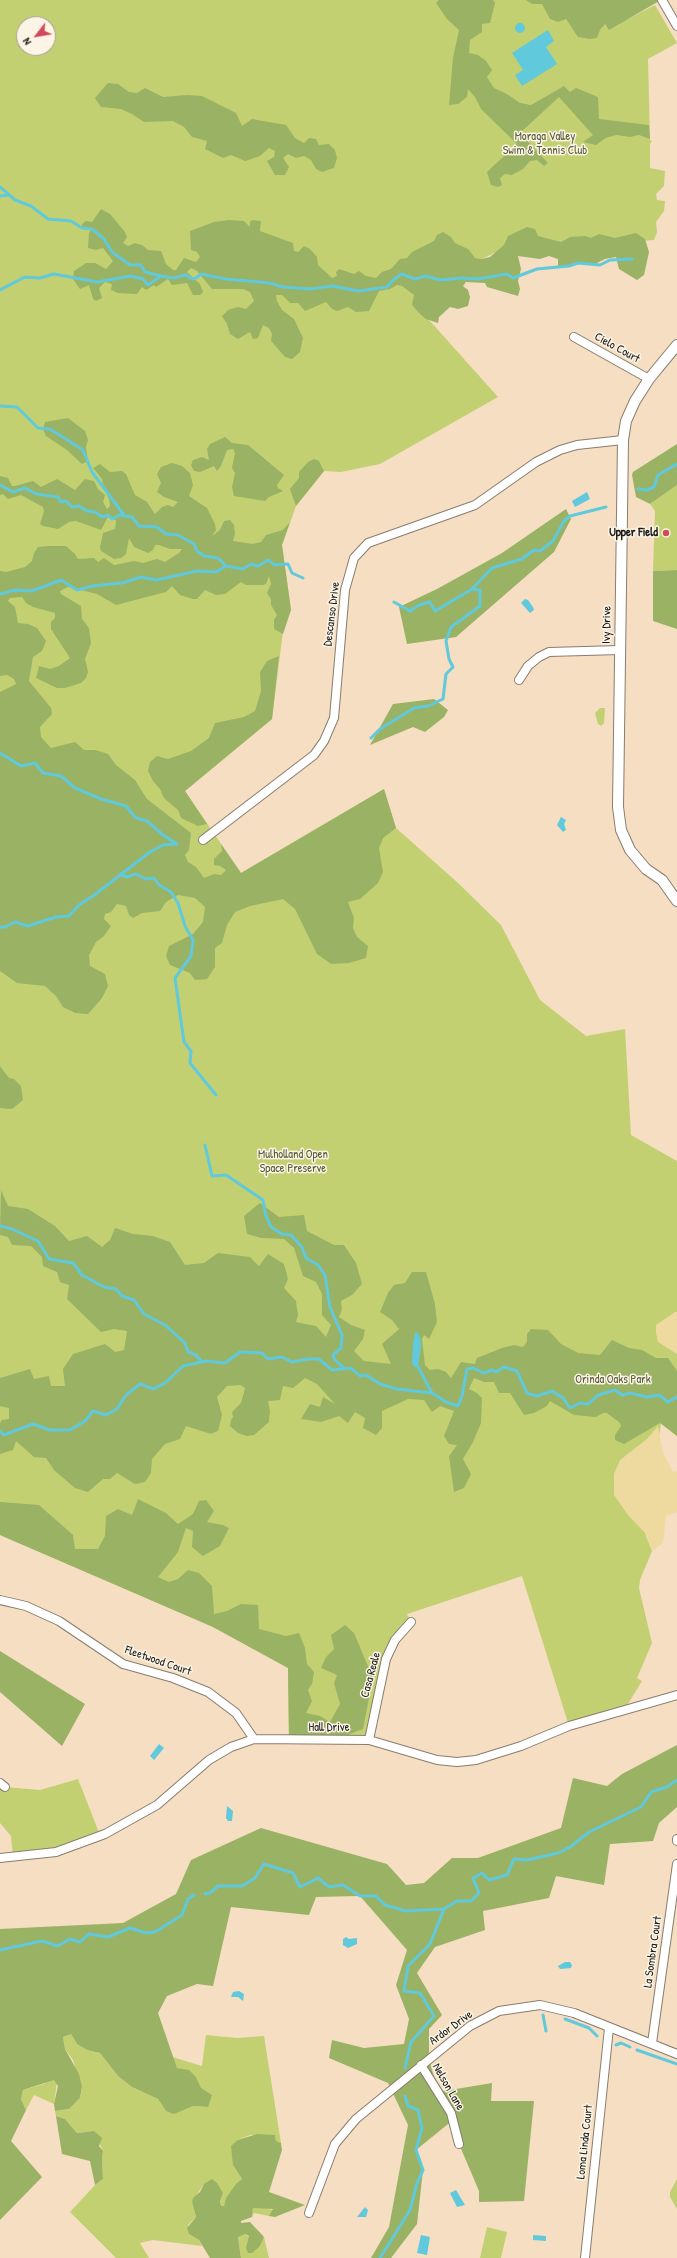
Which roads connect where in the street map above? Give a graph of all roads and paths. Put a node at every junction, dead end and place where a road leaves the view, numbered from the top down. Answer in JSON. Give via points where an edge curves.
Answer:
{"nodes":[{"id":1,"x":662,"y":0,"type":"edge"},
{"id":2,"x":677,"y":26,"type":"edge"},
{"id":3,"x":574,"y":337,"type":"dead end"},
{"id":4,"x":677,"y":345,"type":"edge"},
{"id":5,"x":649,"y":379,"type":"junction"},
{"id":6,"x":623,"y":440,"type":"junction"},
{"id":7,"x":620,"y":650,"type":"junction"},
{"id":8,"x":519,"y":680,"type":"dead end"},
{"id":9,"x":203,"y":840,"type":"dead end"},
{"id":10,"x":676,"y":894,"type":"edge"},
{"id":11,"x":0,"y":1600,"type":"edge"},
{"id":12,"x":411,"y":1622,"type":"dead end"},
{"id":13,"x":677,"y":1695,"type":"edge"},
{"id":14,"x":254,"y":1739,"type":"junction"},
{"id":15,"x":369,"y":1740,"type":"junction"},
{"id":16,"x":0,"y":1858,"type":"edge"},
{"id":17,"x":677,"y":1864,"type":"edge"},
{"id":18,"x":609,"y":2028,"type":"junction"},
{"id":19,"x":652,"y":2044,"type":"junction"},
{"id":20,"x":677,"y":2054,"type":"edge"},
{"id":21,"x":421,"y":2065,"type":"junction"},
{"id":22,"x":459,"y":2144,"type":"dead end"},
{"id":23,"x":309,"y":2213,"type":"dead end"},
{"id":24,"x":585,"y":2258,"type":"edge"}],
"edges":[{"from":1,"to":2,"type":"street"},
{"from":3,"to":5,"type":"street","name":"Cielo Court"},
{"from":4,"to":5,"type":"street","name":"Ivy Drive"},
{"from":5,"to":6,"type":"street","name":"Ivy Drive","via":[[626,421]]},
{"from":6,"to":7,"type":"street","name":"Ivy Drive"},
{"from":6,"to":9,"type":"street","name":"Descanso Drive","via":[[577,445],[560,450],[536,462],[476,505],[368,542],[354,558],[346,590],[334,718],[324,741],[314,756]]},
{"from":7,"to":8,"type":"street","via":[[549,652],[528,666]]},
{"from":7,"to":10,"type":"street","name":"Ivy Drive","via":[[618,807],[621,830],[630,850],[646,869]]},
{"from":11,"to":14,"type":"street","name":"Fleetwood Court","via":[[26,1606],[58,1621],[123,1664],[173,1678],[208,1692],[236,1713]]},
{"from":12,"to":15,"type":"street","name":"Casa Reale","via":[[395,1640],[386,1658]]},
{"from":13,"to":15,"type":"street","name":"Hall Drive","via":[[569,1726],[521,1746],[476,1760],[437,1760]]},
{"from":14,"to":15,"type":"street","name":"Hall Drive"},
{"from":14,"to":16,"type":"street","name":"Hall Drive","via":[[231,1747],[209,1760],[156,1804],[105,1834],[56,1852]]},
{"from":17,"to":19,"type":"street","name":"La Sombra Court"},
{"from":18,"to":19,"type":"street","name":"Ardor Drive"},
{"from":18,"to":21,"type":"street","name":"Ardor Drive","via":[[577,2014],[540,2005],[499,2011],[470,2026]]},
{"from":18,"to":24,"type":"street","name":"Loma Linda Court"},
{"from":19,"to":20,"type":"street","name":"Ardor Drive"},
{"from":21,"to":22,"type":"street","name":"Nelson Lane","via":[[451,2113]]},
{"from":21,"to":23,"type":"street","name":"Ardor Drive","via":[[356,2119],[335,2144]]}]}
